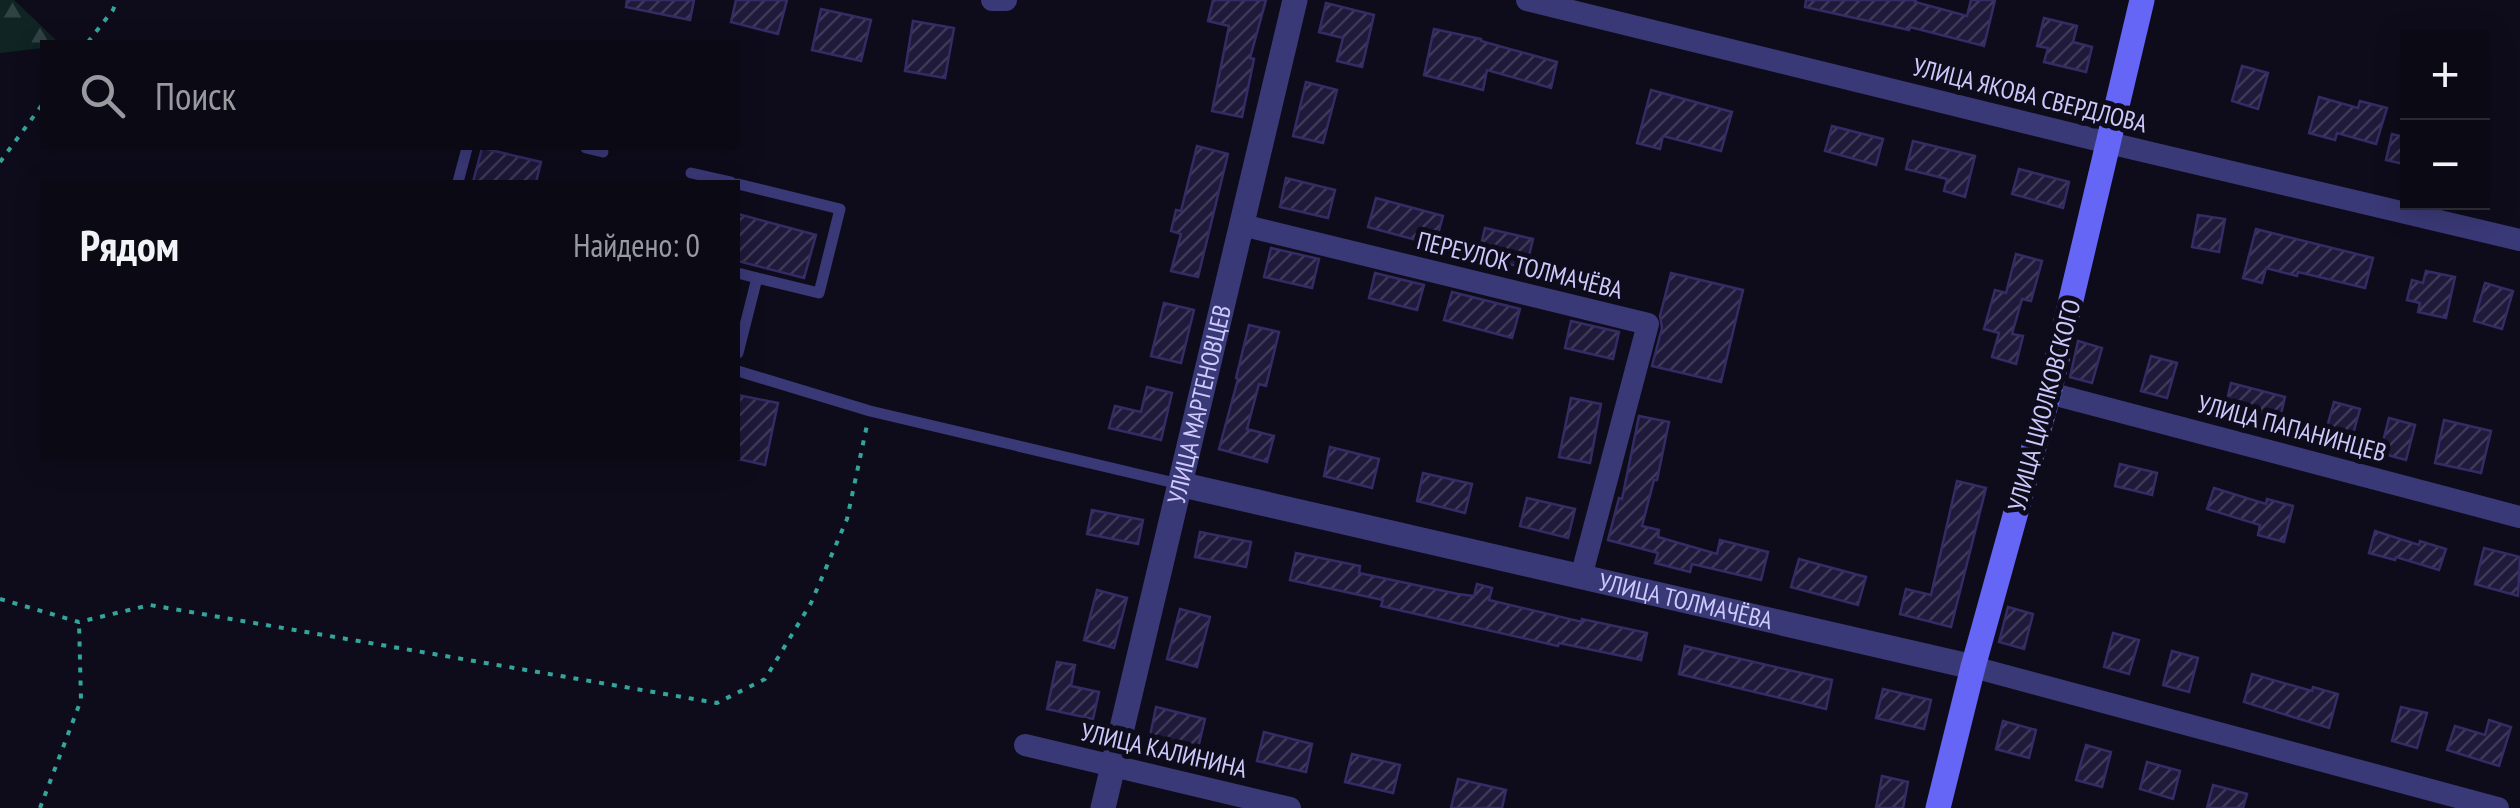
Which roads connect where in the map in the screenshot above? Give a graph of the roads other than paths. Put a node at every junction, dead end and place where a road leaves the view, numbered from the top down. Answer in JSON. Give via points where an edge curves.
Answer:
{"nodes":[{"id":1,"x":992,"y":0,"type":"edge"},
{"id":2,"x":1006,"y":0,"type":"edge"},
{"id":3,"x":1294,"y":0,"type":"edge"},
{"id":4,"x":1527,"y":0,"type":"edge"},
{"id":5,"x":2142,"y":0,"type":"edge"},
{"id":6,"x":2109,"y":143,"type":"junction"},
{"id":7,"x":466,"y":150,"type":"edge"},
{"id":8,"x":595,"y":150,"type":"edge"},
{"id":9,"x":604,"y":152,"type":"dead end"},
{"id":10,"x":691,"y":173,"type":"dead end"},
{"id":11,"x":458,"y":180,"type":"edge"},
{"id":12,"x":721,"y":180,"type":"edge"},
{"id":13,"x":740,"y":184,"type":"edge"},
{"id":14,"x":1242,"y":225,"type":"junction"},
{"id":15,"x":2520,"y":240,"type":"edge"},
{"id":16,"x":740,"y":274,"type":"edge"},
{"id":17,"x":757,"y":278,"type":"junction"},
{"id":18,"x":740,"y":345,"type":"edge"},
{"id":19,"x":740,"y":372,"type":"edge"},
{"id":20,"x":2049,"y":392,"type":"junction"},
{"id":21,"x":1179,"y":484,"type":"junction"},
{"id":22,"x":2520,"y":517,"type":"edge"},
{"id":23,"x":1581,"y":577,"type":"junction"},
{"id":24,"x":1973,"y":668,"type":"junction"},
{"id":25,"x":1025,"y":745,"type":"dead end"},
{"id":26,"x":1113,"y":766,"type":"junction"},
{"id":27,"x":1103,"y":808,"type":"edge"},
{"id":28,"x":1290,"y":808,"type":"edge"},
{"id":29,"x":1938,"y":808,"type":"edge"},
{"id":30,"x":2498,"y":808,"type":"edge"}],
"edges":[{"from":1,"to":2,"type":"street"},
{"from":3,"to":14,"type":"street","name":"УЛИЦА МАРТЕНОВЦЕВ"},
{"from":4,"to":6,"type":"street","name":"УЛИЦА ЯКОВА СВЕРДЛОВА"},
{"from":5,"to":6,"type":"main road","name":"УЛИЦА ЦИОЛКОВСКОГО"},
{"from":6,"to":15,"type":"street","name":"УЛИЦА ЯКОВА СВЕРДЛОВА"},
{"from":6,"to":20,"type":"main road","name":"УЛИЦА ЦИОЛКОВСКОГО"},
{"from":7,"to":11,"type":"lane"},
{"from":8,"to":9,"type":"lane"},
{"from":10,"to":12,"type":"lane"},
{"from":13,"to":17,"type":"lane","via":[[840,209],[819,294]]},
{"from":14,"to":21,"type":"street","name":"УЛИЦА МАРТЕНОВЦЕВ"},
{"from":14,"to":23,"type":"street","name":"ПЕРЕУЛОК ТОЛМАЧЁВА","via":[[1648,324]]},
{"from":16,"to":17,"type":"lane"},
{"from":17,"to":18,"type":"lane"},
{"from":19,"to":21,"type":"lane","name":"УЛИЦА ТОЛМАЧЁВА","via":[[870,411]]},
{"from":20,"to":22,"type":"street","name":"УЛИЦА ПАПАНИНЦЕВ"},
{"from":20,"to":24,"type":"main road","name":"УЛИЦА ЦИОЛКОВСКОГО"},
{"from":21,"to":23,"type":"street","name":"УЛИЦА ТОЛМАЧЁВА"},
{"from":21,"to":26,"type":"street","name":"УЛИЦА МАРТЕНОВЦЕВ"},
{"from":23,"to":24,"type":"street","name":"УЛИЦА ТОЛМАЧЁВА"},
{"from":24,"to":29,"type":"main road","name":"УЛИЦА ЦИОЛКОВСКОГО"},
{"from":24,"to":30,"type":"street","name":"УЛИЦА ТОЛМАЧЁВА"},
{"from":25,"to":26,"type":"street","name":"УЛИЦА КАЛИНИНА"},
{"from":26,"to":27,"type":"street","name":"УЛИЦА МАРТЕНОВЦЕВ"},
{"from":26,"to":28,"type":"street","name":"УЛИЦА КАЛИНИНА"}]}
